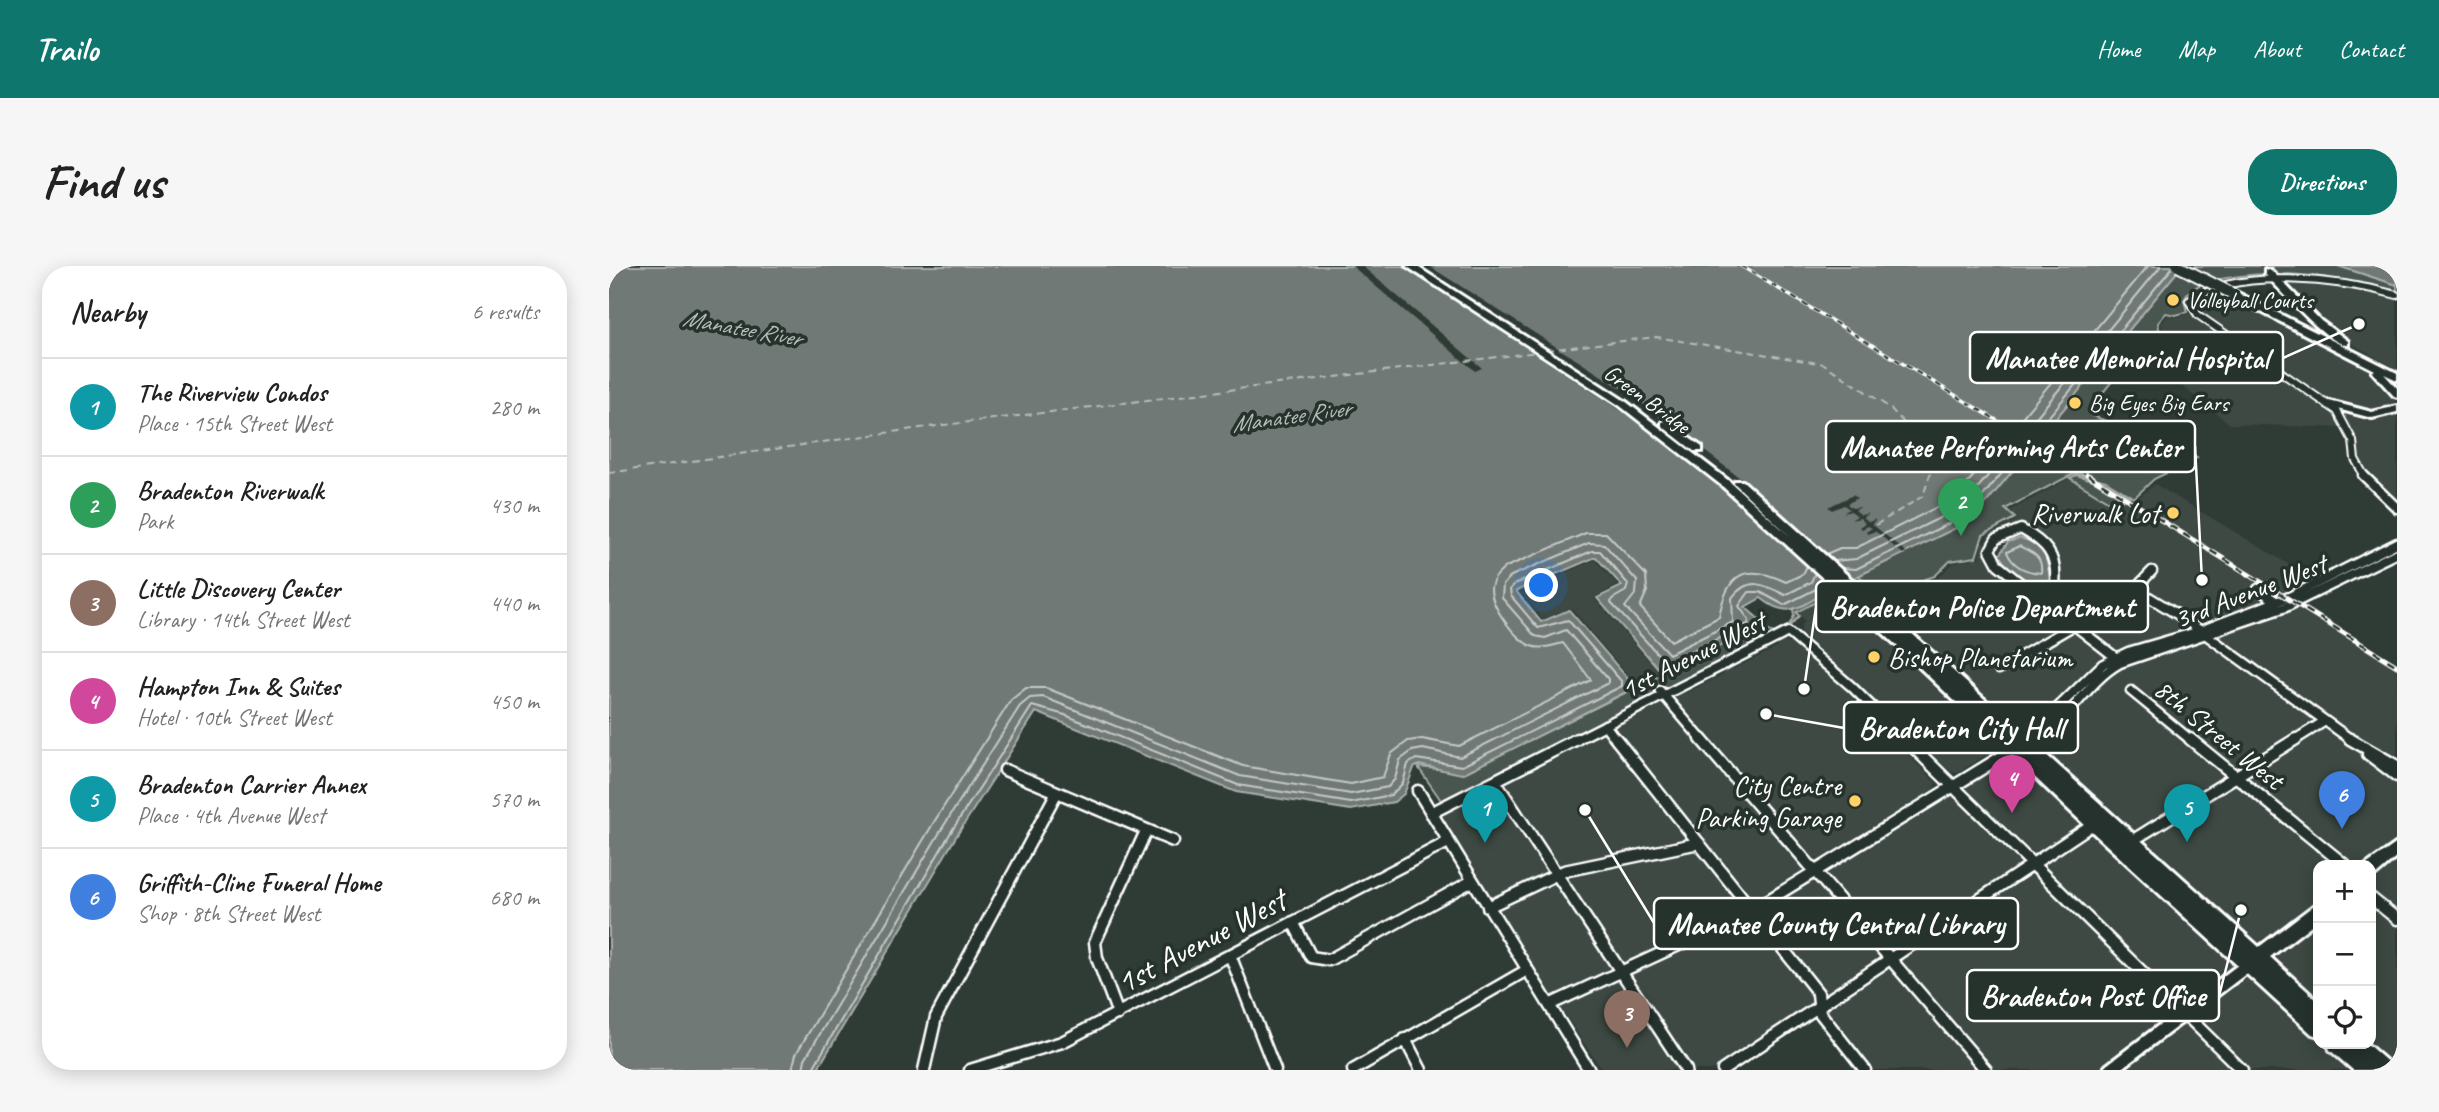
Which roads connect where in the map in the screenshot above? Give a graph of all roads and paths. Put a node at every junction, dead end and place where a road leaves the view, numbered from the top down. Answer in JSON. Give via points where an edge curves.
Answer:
{"nodes":[{"id":1,"x":1410,"y":266,"type":"edge"},
{"id":2,"x":1422,"y":266,"type":"edge"},
{"id":3,"x":2178,"y":266,"type":"edge"},
{"id":4,"x":2186,"y":266,"type":"edge"},
{"id":5,"x":2268,"y":272,"type":"junction"},
{"id":6,"x":2233,"y":292,"type":"junction"},
{"id":7,"x":2397,"y":295,"type":"edge"},
{"id":8,"x":2351,"y":354,"type":"junction"},
{"id":9,"x":2381,"y":365,"type":"junction"},
{"id":10,"x":2397,"y":375,"type":"edge"},
{"id":11,"x":2397,"y":394,"type":"edge"},
{"id":12,"x":2329,"y":404,"type":"junction"},
{"id":13,"x":2397,"y":410,"type":"edge"},
{"id":14,"x":2397,"y":508,"type":"edge"},
{"id":15,"x":2397,"y":542,"type":"edge"},
{"id":16,"x":2397,"y":553,"type":"edge"},
{"id":17,"x":2367,"y":558,"type":"junction"},
{"id":18,"x":2376,"y":564,"type":"junction"},
{"id":19,"x":2152,"y":572,"type":"dead end"},
{"id":20,"x":1847,"y":587,"type":"junction"},
{"id":21,"x":2136,"y":589,"type":"junction"},
{"id":22,"x":2258,"y":589,"type":"dead end"},
{"id":23,"x":2038,"y":597,"type":"junction"},
{"id":24,"x":2277,"y":602,"type":"junction"},
{"id":25,"x":2074,"y":625,"type":"junction"},
{"id":26,"x":2203,"y":634,"type":"junction"},
{"id":27,"x":2119,"y":660,"type":"junction"},
{"id":28,"x":1999,"y":669,"type":"dead end"},
{"id":29,"x":2131,"y":691,"type":"dead end"},
{"id":30,"x":1662,"y":693,"type":"junction"},
{"id":31,"x":2325,"y":721,"type":"junction"},
{"id":32,"x":1605,"y":725,"type":"junction"},
{"id":33,"x":2019,"y":747,"type":"junction"},
{"id":34,"x":2364,"y":749,"type":"junction"},
{"id":35,"x":2395,"y":762,"type":"edge"},
{"id":36,"x":1005,"y":770,"type":"dead end"},
{"id":37,"x":2397,"y":776,"type":"edge"},
{"id":38,"x":2236,"y":777,"type":"junction"},
{"id":39,"x":1495,"y":781,"type":"junction"},
{"id":40,"x":1951,"y":785,"type":"junction"},
{"id":41,"x":1417,"y":790,"type":"dead end"},
{"id":42,"x":1057,"y":792,"type":"junction"},
{"id":43,"x":1431,"y":813,"type":"junction"},
{"id":44,"x":2092,"y":824,"type":"junction"},
{"id":45,"x":1146,"y":831,"type":"junction"},
{"id":46,"x":1173,"y":841,"type":"dead end"},
{"id":47,"x":1448,"y":842,"type":"junction"},
{"id":48,"x":2130,"y":842,"type":"junction"},
{"id":49,"x":1699,"y":843,"type":"junction"},
{"id":50,"x":2397,"y":849,"type":"edge"},
{"id":51,"x":2145,"y":856,"type":"junction"},
{"id":52,"x":2339,"y":860,"type":"edge"},
{"id":53,"x":2032,"y":864,"type":"junction"},
{"id":54,"x":2376,"y":866,"type":"edge"},
{"id":55,"x":1815,"y":870,"type":"junction"},
{"id":56,"x":1554,"y":874,"type":"junction"},
{"id":57,"x":1472,"y":881,"type":"junction"},
{"id":58,"x":2179,"y":893,"type":"junction"},
{"id":59,"x":2376,"y":902,"type":"edge"},
{"id":60,"x":1488,"y":907,"type":"junction"},
{"id":61,"x":1752,"y":910,"type":"junction"},
{"id":62,"x":2313,"y":915,"type":"edge"},
{"id":63,"x":2397,"y":919,"type":"edge"},
{"id":64,"x":1293,"y":922,"type":"junction"},
{"id":65,"x":1230,"y":955,"type":"junction"},
{"id":66,"x":1889,"y":958,"type":"junction"},
{"id":67,"x":2254,"y":961,"type":"junction"},
{"id":68,"x":1527,"y":970,"type":"junction"},
{"id":69,"x":1621,"y":973,"type":"junction"},
{"id":70,"x":1549,"y":1006,"type":"junction"},
{"id":71,"x":1819,"y":1006,"type":"junction"},
{"id":72,"x":2313,"y":1007,"type":"edge"},
{"id":73,"x":2183,"y":1013,"type":"junction"},
{"id":74,"x":1118,"y":1014,"type":"junction"},
{"id":75,"x":2313,"y":1022,"type":"edge"},
{"id":76,"x":1405,"y":1039,"type":"junction"},
{"id":77,"x":2342,"y":1049,"type":"edge"},
{"id":78,"x":2361,"y":1049,"type":"edge"},
{"id":79,"x":924,"y":1070,"type":"edge"},
{"id":80,"x":970,"y":1070,"type":"edge"},
{"id":81,"x":1275,"y":1070,"type":"edge"},
{"id":82,"x":1353,"y":1070,"type":"edge"},
{"id":83,"x":1422,"y":1070,"type":"edge"},
{"id":84,"x":1589,"y":1070,"type":"edge"},
{"id":85,"x":1686,"y":1070,"type":"edge"},
{"id":86,"x":1723,"y":1070,"type":"edge"},
{"id":87,"x":1865,"y":1070,"type":"edge"},
{"id":88,"x":1986,"y":1070,"type":"edge"},
{"id":89,"x":2110,"y":1070,"type":"edge"},
{"id":90,"x":2242,"y":1070,"type":"edge"},
{"id":91,"x":2365,"y":1070,"type":"edge"},
{"id":92,"x":2384,"y":1070,"type":"edge"}],
"edges":[{"from":1,"to":20,"type":"main road","name":"Green Bridge","via":[[1586,378],[1688,452]]},
{"from":2,"to":20,"type":"main road","name":"Green Bridge","via":[[1594,374],[1686,439]]},
{"from":3,"to":6,"type":"main road","bridge":true},
{"from":4,"to":6,"type":"main road","bridge":true},
{"from":5,"to":7,"type":"street","via":[[2341,279]]},
{"from":5,"to":9,"type":"main road","via":[[2323,327]]},
{"from":5,"to":12,"type":"street","via":[[2220,278],[2194,293],[2191,306]]},
{"from":6,"to":8,"type":"main road"},
{"from":6,"to":9,"type":"main road"},
{"from":8,"to":10,"type":"main road"},
{"from":8,"to":11,"type":"main road"},
{"from":9,"to":10,"type":"highway"},
{"from":12,"to":13,"type":"main road","via":[[2372,415]]},
{"from":12,"to":14,"type":"street","via":[[2350,433],[2355,459],[2374,489]]},
{"from":15,"to":17,"type":"street","name":"3rd Avenue West"},
{"from":16,"to":18,"type":"street","name":"3rd Avenue West"},
{"from":17,"to":18,"type":"street"},
{"from":17,"to":24,"type":"street","name":"3rd Avenue West"},
{"from":18,"to":26,"type":"street","name":"3rd Avenue West","via":[[2285,607]]},
{"from":19,"to":21,"type":"street"},
{"from":20,"to":33,"type":"main road"},
{"from":21,"to":25,"type":"street"},
{"from":21,"to":26,"type":"street"},
{"from":22,"to":24,"type":"street"},
{"from":23,"to":23,"type":"street","via":[[1994,561],[1990,548],[1996,539],[2021,529],[2052,551],[2057,561],[2055,585]]},
{"from":23,"to":25,"type":"street"},
{"from":24,"to":26,"type":"street","name":"3rd Avenue West"},
{"from":25,"to":27,"type":"street"},
{"from":25,"to":28,"type":"street"},
{"from":26,"to":27,"type":"street","name":"3rd Avenue West"},
{"from":26,"to":31,"type":"street"},
{"from":27,"to":33,"type":"street","name":"3rd Avenue West","via":[[2095,680],[2057,729]]},
{"from":29,"to":38,"type":"street","name":"8th Street West"},
{"from":30,"to":32,"type":"street","name":"1st Avenue West"},
{"from":30,"to":40,"type":"street","name":"1st Avenue West","via":[[1789,632]]},
{"from":30,"to":55,"type":"street"},
{"from":31,"to":34,"type":"street"},
{"from":31,"to":38,"type":"street"},
{"from":32,"to":39,"type":"street","name":"1st Avenue West"},
{"from":32,"to":49,"type":"street"},
{"from":33,"to":40,"type":"street","name":"3rd Avenue West"},
{"from":33,"to":44,"type":"main road"},
{"from":33,"to":48,"type":"main road"},
{"from":34,"to":35,"type":"street"},
{"from":34,"to":37,"type":"street"},
{"from":36,"to":42,"type":"street"},
{"from":38,"to":48,"type":"street"},
{"from":38,"to":52,"type":"street","name":"8th Street West"},
{"from":39,"to":43,"type":"street","name":"1st Avenue West"},
{"from":39,"to":56,"type":"street"},
{"from":40,"to":53,"type":"street"},
{"from":40,"to":55,"type":"street","name":"3rd Avenue West"},
{"from":41,"to":43,"type":"street"},
{"from":42,"to":45,"type":"street"},
{"from":42,"to":79,"type":"street","via":[[936,1017]]},
{"from":43,"to":47,"type":"street"},
{"from":44,"to":51,"type":"main road","via":[[2104,827]]},
{"from":44,"to":53,"type":"street"},
{"from":44,"to":58,"type":"main road"},
{"from":45,"to":46,"type":"street"},
{"from":45,"to":74,"type":"street","via":[[1095,942]]},
{"from":47,"to":57,"type":"street"},
{"from":47,"to":64,"type":"street","name":"1st Avenue West"},
{"from":48,"to":51,"type":"main road"},
{"from":49,"to":56,"type":"street"},
{"from":49,"to":61,"type":"street"},
{"from":50,"to":54,"type":"main road"},
{"from":51,"to":58,"type":"main road"},
{"from":53,"to":66,"type":"street"},
{"from":53,"to":73,"type":"street"},
{"from":55,"to":61,"type":"street","name":"3rd Avenue West"},
{"from":55,"to":66,"type":"street"},
{"from":56,"to":60,"type":"street"},
{"from":56,"to":69,"type":"street"},
{"from":57,"to":60,"type":"street"},
{"from":57,"to":64,"type":"street","via":[[1321,961],[1311,957]]},
{"from":58,"to":67,"type":"main road"},
{"from":59,"to":63,"type":"street"},
{"from":60,"to":68,"type":"street"},
{"from":61,"to":69,"type":"street","name":"3rd Avenue West"},
{"from":61,"to":71,"type":"street","via":[[1818,993]]},
{"from":62,"to":67,"type":"main road"},
{"from":64,"to":65,"type":"street","name":"1st Avenue West"},
{"from":65,"to":74,"type":"street","name":"1st Avenue West"},
{"from":65,"to":81,"type":"street"},
{"from":66,"to":71,"type":"street"},
{"from":66,"to":88,"type":"street"},
{"from":67,"to":72,"type":"main road"},
{"from":67,"to":73,"type":"main road"},
{"from":67,"to":75,"type":"main road"},
{"from":68,"to":70,"type":"street"},
{"from":68,"to":76,"type":"street"},
{"from":69,"to":70,"type":"street","name":"3rd Avenue West"},
{"from":69,"to":85,"type":"street"},
{"from":70,"to":84,"type":"street"},
{"from":71,"to":86,"type":"street"},
{"from":71,"to":87,"type":"street"},
{"from":73,"to":89,"type":"main road"},
{"from":73,"to":90,"type":"street"},
{"from":74,"to":80,"type":"street","name":"1st Avenue West","via":[[1053,1046]]},
{"from":76,"to":82,"type":"street"},
{"from":76,"to":83,"type":"street"},
{"from":77,"to":91,"type":"main road"},
{"from":78,"to":92,"type":"main road"}]}
